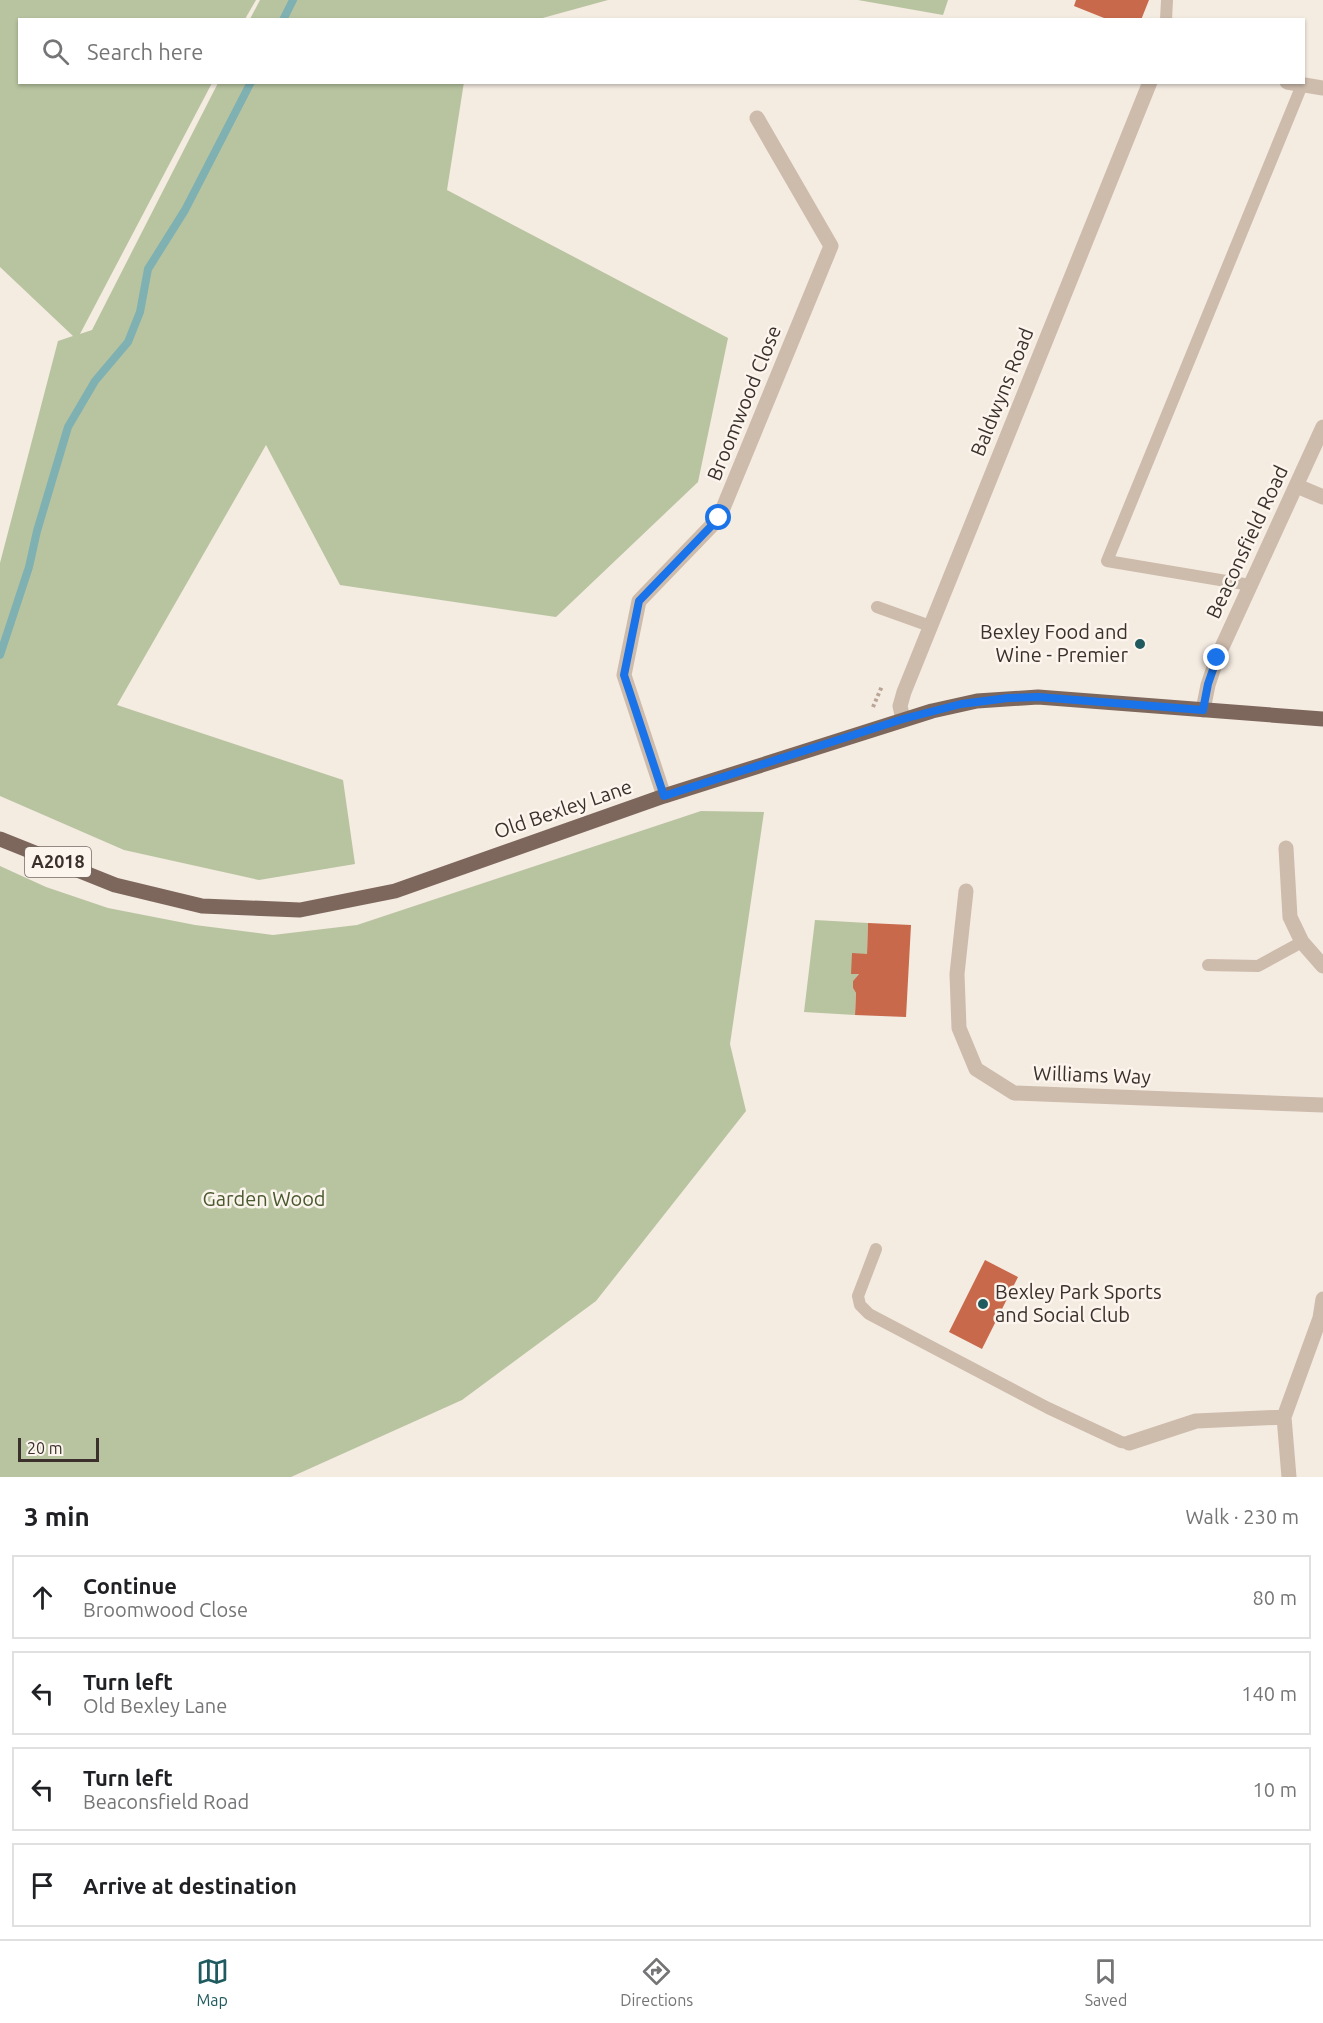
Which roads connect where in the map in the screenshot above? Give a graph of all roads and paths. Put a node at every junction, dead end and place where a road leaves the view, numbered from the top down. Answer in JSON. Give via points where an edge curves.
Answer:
{"nodes":[{"id":1,"x":1167,"y":0,"type":"edge"},
{"id":2,"x":1166,"y":18,"type":"edge"},
{"id":3,"x":1149,"y":84,"type":"edge"},
{"id":4,"x":1294,"y":84,"type":"edge"},
{"id":5,"x":1323,"y":88,"type":"edge"},
{"id":6,"x":757,"y":118,"type":"dead end"},
{"id":7,"x":1323,"y":427,"type":"edge"},
{"id":8,"x":1297,"y":486,"type":"junction"},
{"id":9,"x":1323,"y":497,"type":"edge"},
{"id":10,"x":1250,"y":585,"type":"junction"},
{"id":11,"x":877,"y":607,"type":"dead end"},
{"id":12,"x":930,"y":626,"type":"junction"},
{"id":13,"x":884,"y":681,"type":"dead end"},
{"id":14,"x":1203,"y":710,"type":"junction"},
{"id":15,"x":870,"y":713,"type":"dead end"},
{"id":16,"x":1323,"y":718,"type":"edge"},
{"id":17,"x":903,"y":719,"type":"junction"},
{"id":18,"x":664,"y":796,"type":"junction"},
{"id":19,"x":0,"y":839,"type":"edge"},
{"id":20,"x":1286,"y":848,"type":"dead end"},
{"id":21,"x":966,"y":891,"type":"dead end"},
{"id":22,"x":1302,"y":942,"type":"junction"},
{"id":23,"x":1208,"y":965,"type":"dead end"},
{"id":24,"x":1323,"y":966,"type":"edge"},
{"id":25,"x":1323,"y":1105,"type":"edge"},
{"id":26,"x":876,"y":1249,"type":"dead end"},
{"id":27,"x":1323,"y":1299,"type":"edge"},
{"id":28,"x":1284,"y":1417,"type":"junction"},
{"id":29,"x":1129,"y":1443,"type":"joint"},
{"id":30,"x":1288,"y":1477,"type":"edge"}],
"edges":[{"from":1,"to":2,"type":"lane"},
{"from":3,"to":12,"type":"street","name":"Baldwyns Road"},
{"from":4,"to":5,"type":"street"},
{"from":4,"to":10,"type":"lane","via":[[1107,561]]},
{"from":6,"to":18,"type":"street","name":"Broomwood Close","via":[[831,246],[719,518],[639,601],[624,675]]},
{"from":7,"to":8,"type":"street","name":"Beaconsfield Road"},
{"from":8,"to":9,"type":"street"},
{"from":8,"to":10,"type":"street","name":"Beaconsfield Road"},
{"from":10,"to":14,"type":"street","name":"Beaconsfield Road","via":[[1213,668]]},
{"from":11,"to":12,"type":"lane"},
{"from":12,"to":17,"type":"street","name":"Baldwyns Road","via":[[901,701]]},
{"from":13,"to":15,"type":"path"},
{"from":14,"to":16,"type":"main road","name":"Old Bexley Lane","number":"A2018"},
{"from":14,"to":17,"type":"main road","name":"Old Bexley Lane","number":"A2018","via":[[1025,697],[961,704]]},
{"from":17,"to":18,"type":"main road","name":"Old Bexley Lane","number":"A2018"},
{"from":18,"to":19,"type":"main road","name":"Old Bexley Lane","number":"A2018","via":[[395,891],[300,910],[202,906],[116,885]]},
{"from":20,"to":22,"type":"street","via":[[1290,917]]},
{"from":21,"to":25,"type":"street","name":"Williams Way","via":[[957,974],[959,1028],[976,1069],[1014,1093]]},
{"from":22,"to":23,"type":"lane","via":[[1258,966]]},
{"from":22,"to":24,"type":"street"},
{"from":26,"to":29,"type":"lane","via":[[858,1296],[869,1314],[1048,1408]]},
{"from":27,"to":28,"type":"street","via":[[1320,1318]]},
{"from":28,"to":29,"type":"street","via":[[1196,1421]]},
{"from":28,"to":30,"type":"street"}]}
